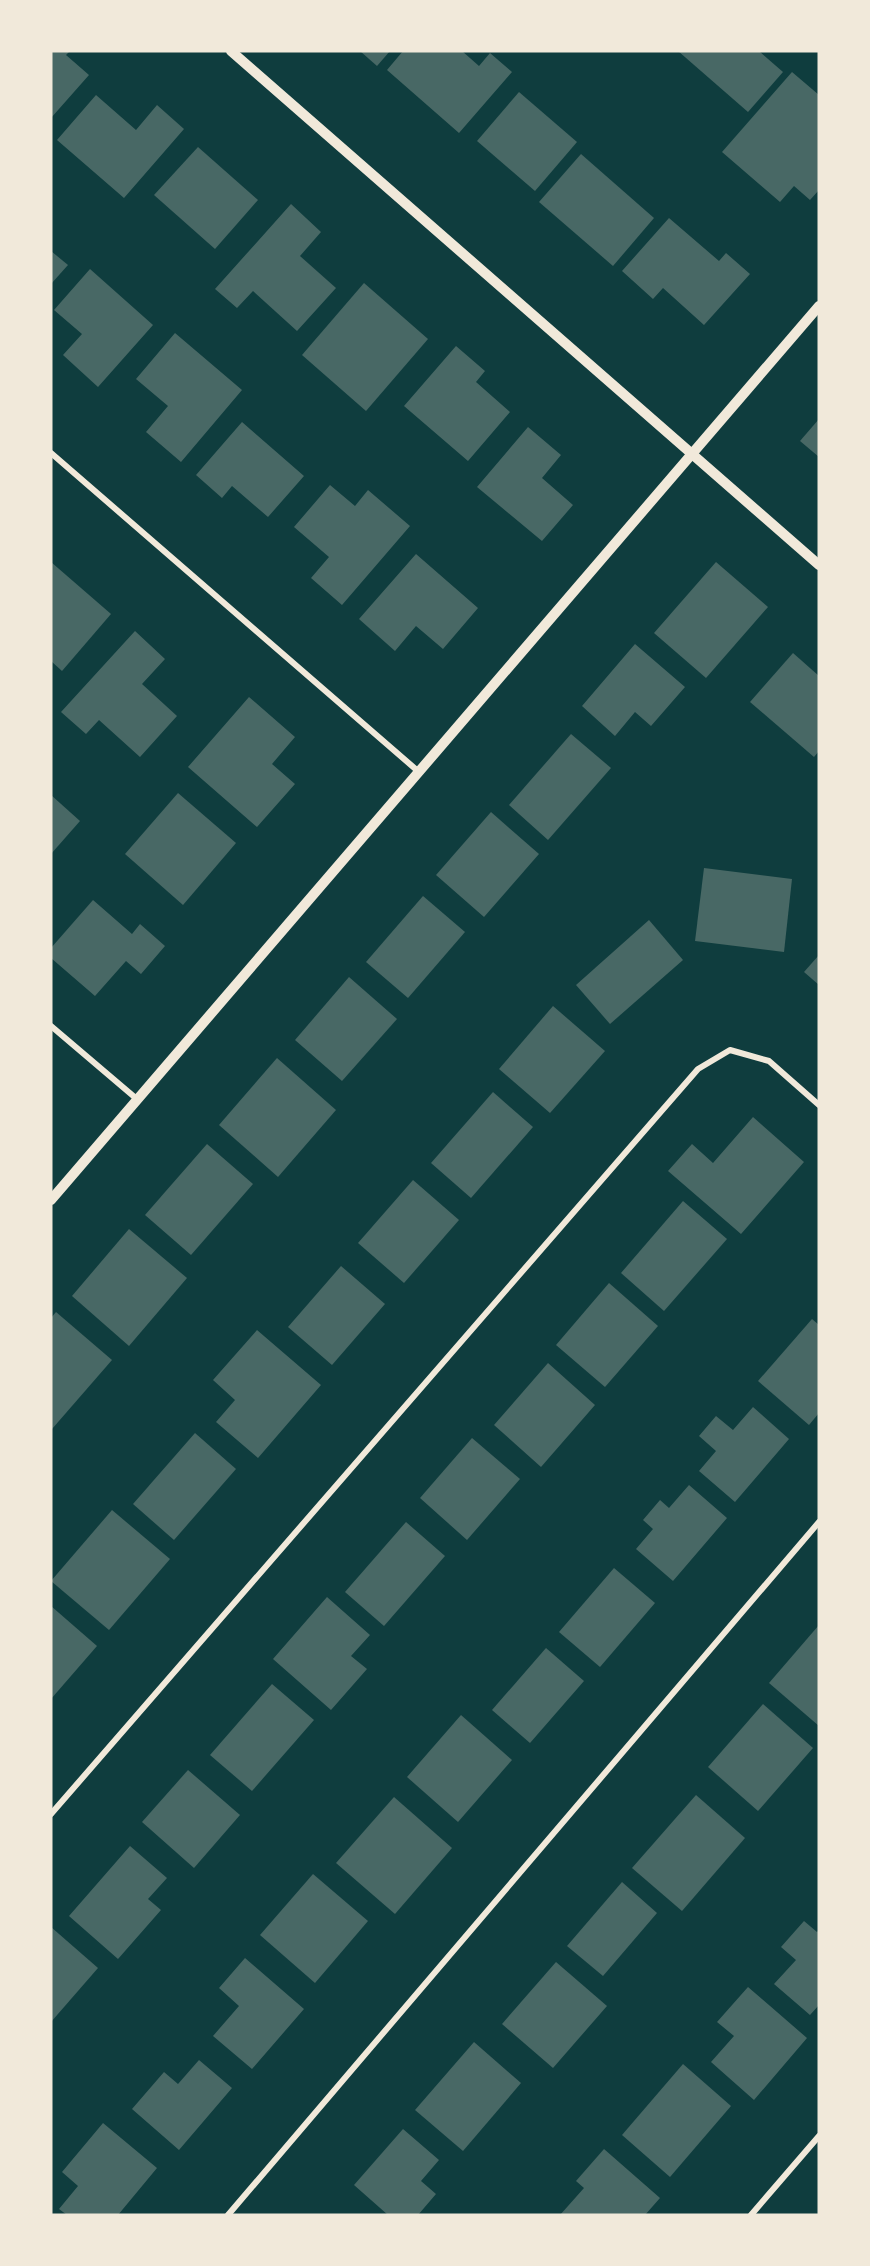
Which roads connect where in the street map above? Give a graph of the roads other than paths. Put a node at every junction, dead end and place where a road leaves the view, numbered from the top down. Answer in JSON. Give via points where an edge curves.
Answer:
{"nodes":[{"id":1,"x":231,"y":51,"type":"edge"},
{"id":2,"x":819,"y":306,"type":"edge"},
{"id":3,"x":51,"y":453,"type":"edge"},
{"id":4,"x":693,"y":454,"type":"junction"},
{"id":5,"x":819,"y":565,"type":"edge"},
{"id":6,"x":419,"y":772,"type":"junction"},
{"id":7,"x":51,"y":1026,"type":"edge"},
{"id":8,"x":138,"y":1100,"type":"junction"},
{"id":9,"x":819,"y":1105,"type":"edge"},
{"id":10,"x":51,"y":1200,"type":"edge"},
{"id":11,"x":819,"y":1522,"type":"edge"},
{"id":12,"x":51,"y":1814,"type":"edge"},
{"id":13,"x":819,"y":2136,"type":"edge"},
{"id":14,"x":228,"y":2215,"type":"edge"},
{"id":15,"x":751,"y":2215,"type":"edge"}],
"edges":[{"from":1,"to":4,"type":"street"},
{"from":2,"to":4,"type":"street"},
{"from":3,"to":6,"type":"street"},
{"from":4,"to":5,"type":"street"},
{"from":4,"to":6,"type":"street"},
{"from":6,"to":8,"type":"street"},
{"from":7,"to":8,"type":"street"},
{"from":8,"to":10,"type":"street"},
{"from":9,"to":12,"type":"street","via":[[769,1061],[730,1050],[698,1069]]},
{"from":11,"to":14,"type":"street"},
{"from":13,"to":15,"type":"street"}]}
